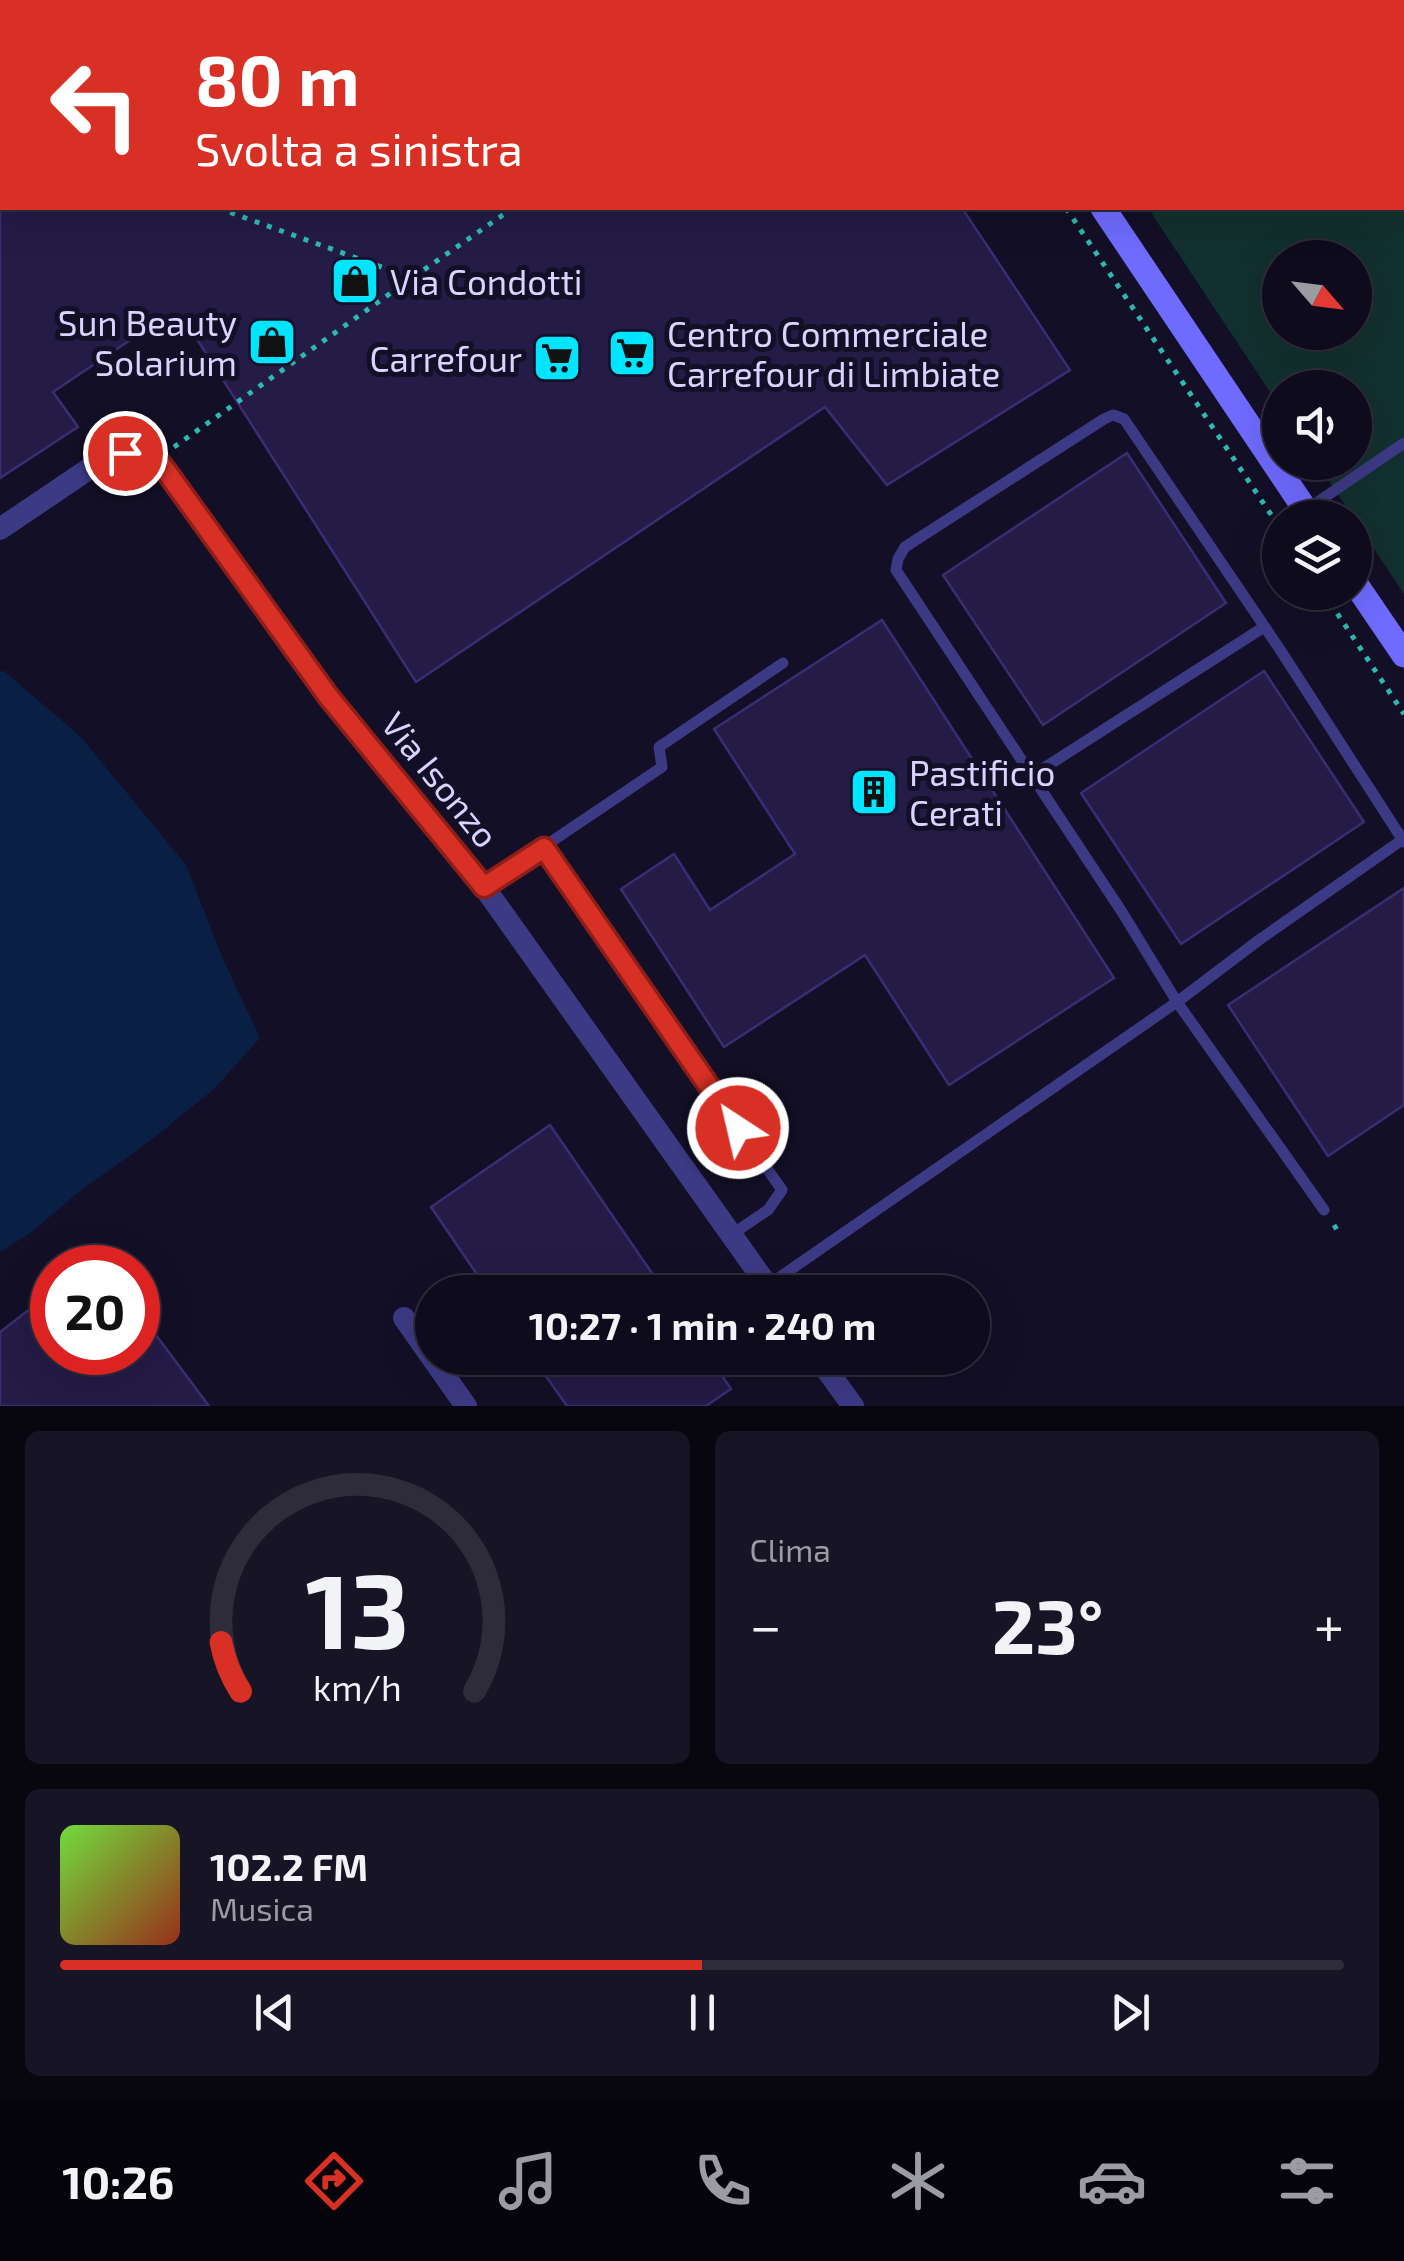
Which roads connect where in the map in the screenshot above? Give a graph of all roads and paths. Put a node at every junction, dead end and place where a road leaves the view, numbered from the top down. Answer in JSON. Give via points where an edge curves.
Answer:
{"nodes":[{"id":1,"x":224,"y":210,"type":"edge"},
{"id":2,"x":510,"y":210,"type":"edge"},
{"id":3,"x":1067,"y":210,"type":"edge"},
{"id":4,"x":1104,"y":210,"type":"edge"},
{"id":5,"x":412,"y":278,"type":"junction"},
{"id":6,"x":1404,"y":443,"type":"edge"},
{"id":7,"x":169,"y":450,"type":"dead end"},
{"id":8,"x":1300,"y":500,"type":"edge"},
{"id":9,"x":1328,"y":500,"type":"edge"},
{"id":10,"x":1262,"y":501,"type":"edge"},
{"id":11,"x":0,"y":530,"type":"edge"},
{"id":12,"x":1372,"y":608,"type":"edge"},
{"id":13,"x":1335,"y":610,"type":"edge"},
{"id":14,"x":1264,"y":626,"type":"junction"},
{"id":15,"x":1404,"y":656,"type":"edge"},
{"id":16,"x":783,"y":663,"type":"dead end"},
{"id":17,"x":1404,"y":714,"type":"edge"},
{"id":18,"x":1033,"y":775,"type":"junction"},
{"id":19,"x":1403,"y":841,"type":"edge"},
{"id":20,"x":544,"y":848,"type":"junction"},
{"id":21,"x":484,"y":887,"type":"junction"},
{"id":22,"x":1178,"y":1002,"type":"junction"},
{"id":23,"x":1324,"y":1210,"type":"dead end"},
{"id":24,"x":730,"y":1236,"type":"junction"},
{"id":25,"x":759,"y":1275,"type":"edge"},
{"id":26,"x":790,"y":1275,"type":"edge"},
{"id":27,"x":404,"y":1318,"type":"dead end"},
{"id":28,"x":830,"y":1375,"type":"edge"},
{"id":29,"x":466,"y":1406,"type":"edge"},
{"id":30,"x":853,"y":1406,"type":"edge"}],
"edges":[{"from":1,"to":5,"type":"path"},
{"from":2,"to":5,"type":"path"},
{"from":3,"to":10,"type":"path"},
{"from":4,"to":8,"type":"street"},
{"from":5,"to":7,"type":"path"},
{"from":6,"to":9,"type":"lane"},
{"from":11,"to":21,"type":"street","name":"Via Isonzo","via":[[105,458],[125,453],[161,464],[328,696]]},
{"from":12,"to":15,"type":"street"},
{"from":13,"to":17,"type":"path"},
{"from":14,"to":18,"type":"lane"},
{"from":14,"to":18,"type":"lane","via":[[1124,419],[1104,419],[898,558],[896,570]]},
{"from":14,"to":19,"type":"lane"},
{"from":16,"to":20,"type":"lane","via":[[660,747],[662,767]]},
{"from":18,"to":22,"type":"lane"},
{"from":19,"to":22,"type":"lane"},
{"from":20,"to":21,"type":"lane"},
{"from":20,"to":24,"type":"lane","via":[[782,1190],[768,1210]]},
{"from":21,"to":24,"type":"street","name":"Via Isonzo"},
{"from":22,"to":23,"type":"lane"},
{"from":22,"to":26,"type":"lane"},
{"from":24,"to":25,"type":"street","name":"Via Isonzo"},
{"from":27,"to":29,"type":"street"},
{"from":28,"to":30,"type":"street"}]}
